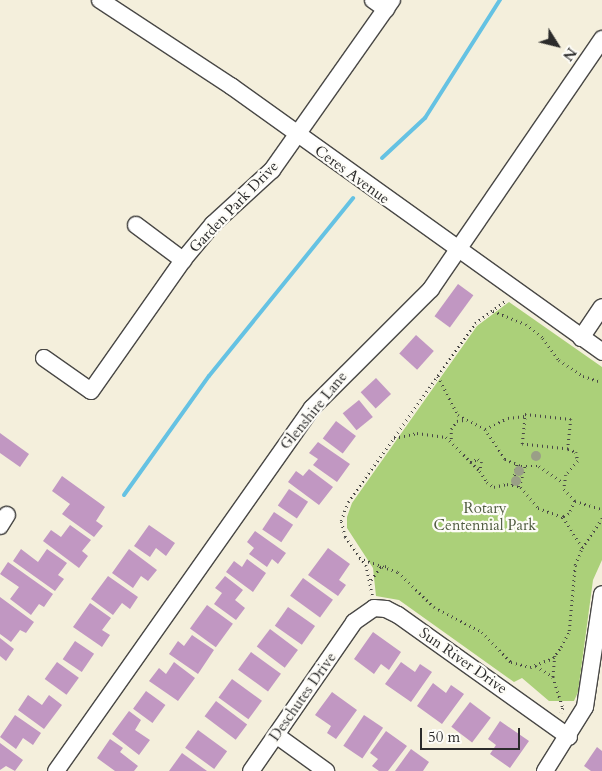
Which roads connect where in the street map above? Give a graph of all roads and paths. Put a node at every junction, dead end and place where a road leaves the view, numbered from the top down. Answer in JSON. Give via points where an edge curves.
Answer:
{"nodes":[{"id":1,"x":100,"y":0,"type":"edge"},
{"id":2,"x":384,"y":3,"type":"edge"},
{"id":3,"x":602,"y":39,"type":"edge"},
{"id":4,"x":298,"y":135,"type":"junction"},
{"id":5,"x":136,"y":225,"type":"dead end"},
{"id":6,"x":459,"y":250,"type":"junction"},
{"id":7,"x":184,"y":260,"type":"junction"},
{"id":8,"x":513,"y":289,"type":"junction"},
{"id":9,"x":602,"y":307,"type":"edge"},
{"id":10,"x":493,"y":311,"type":"junction"},
{"id":11,"x":581,"y":338,"type":"junction"},
{"id":12,"x":602,"y":352,"type":"edge"},
{"id":13,"x":44,"y":358,"type":"dead end"},
{"id":14,"x":438,"y":376,"type":"junction"},
{"id":15,"x":602,"y":382,"type":"edge"},
{"id":16,"x":525,"y":416,"type":"junction"},
{"id":17,"x":466,"y":420,"type":"junction"},
{"id":18,"x":484,"y":429,"type":"junction"},
{"id":19,"x":393,"y":438,"type":"junction"},
{"id":20,"x":451,"y":440,"type":"junction"},
{"id":21,"x":568,"y":449,"type":"junction"},
{"id":22,"x":470,"y":462,"type":"junction"},
{"id":23,"x":517,"y":464,"type":"junction"},
{"id":24,"x":525,"y":466,"type":"junction"},
{"id":25,"x":480,"y":471,"type":"junction"},
{"id":26,"x":514,"y":474,"type":"junction"},
{"id":27,"x":522,"y":476,"type":"junction"},
{"id":28,"x":563,"y":482,"type":"junction"},
{"id":29,"x":512,"y":485,"type":"junction"},
{"id":30,"x":519,"y":486,"type":"junction"},
{"id":31,"x":575,"y":501,"type":"junction"},
{"id":32,"x":602,"y":509,"type":"edge"},
{"id":33,"x":563,"y":517,"type":"junction"},
{"id":34,"x":602,"y":518,"type":"edge"},
{"id":35,"x":582,"y":548,"type":"junction"},
{"id":36,"x":358,"y":557,"type":"junction"},
{"id":37,"x":388,"y":566,"type":"junction"},
{"id":38,"x":370,"y":580,"type":"junction"},
{"id":39,"x":602,"y":594,"type":"edge"},
{"id":40,"x":374,"y":608,"type":"junction"},
{"id":41,"x":555,"y":655,"type":"junction"},
{"id":42,"x":536,"y":666,"type":"junction"},
{"id":43,"x":553,"y":678,"type":"junction"},
{"id":44,"x":563,"y":708,"type":"dead end"},
{"id":45,"x":276,"y":735,"type":"junction"},
{"id":46,"x":570,"y":737,"type":"junction"},
{"id":47,"x":56,"y":771,"type":"edge"},
{"id":48,"x":251,"y":771,"type":"edge"},
{"id":49,"x":326,"y":771,"type":"edge"},
{"id":50,"x":545,"y":771,"type":"edge"}],
"edges":[{"from":1,"to":4,"type":"street","name":"Ceres Avenue","via":[[231,86]]},
{"from":2,"to":4,"type":"street","name":"Garden Park Drive"},
{"from":3,"to":6,"type":"street","name":"Glenshire Lane"},
{"from":4,"to":6,"type":"street","name":"Ceres Avenue"},
{"from":4,"to":7,"type":"street","name":"Garden Park Drive","via":[[272,170],[213,224]]},
{"from":5,"to":7,"type":"street"},
{"from":6,"to":8,"type":"street","name":"Ceres Avenue"},
{"from":6,"to":47,"type":"street","name":"Glenshire Lane","via":[[412,311],[352,365],[312,408]]},
{"from":7,"to":13,"type":"street","name":"Garden Park Drive","via":[[91,391]]},
{"from":8,"to":10,"type":"path","via":[[503,304]]},
{"from":8,"to":11,"type":"street","name":"Ceres Avenue"},
{"from":9,"to":11,"type":"street"},
{"from":10,"to":14,"type":"path","via":[[476,323]]},
{"from":10,"to":15,"type":"path","via":[[526,324],[559,360],[584,376]]},
{"from":11,"to":12,"type":"street","name":"Ceres Avenue"},
{"from":14,"to":17,"type":"path","via":[[449,403]]},
{"from":14,"to":19,"type":"path"},
{"from":16,"to":18,"type":"path","via":[[508,418]]},
{"from":16,"to":21,"type":"path","via":[[522,444]]},
{"from":16,"to":21,"type":"path","via":[[571,419]]},
{"from":17,"to":18,"type":"path"},
{"from":17,"to":20,"type":"path","via":[[457,421],[451,429]]},
{"from":18,"to":23,"type":"path","via":[[495,449]]},
{"from":19,"to":20,"type":"path","via":[[428,433]]},
{"from":19,"to":36,"type":"path","via":[[348,502],[341,521],[345,537]]},
{"from":20,"to":22,"type":"path"},
{"from":21,"to":28,"type":"path","via":[[576,452],[578,461]]},
{"from":22,"to":25,"type":"path"},
{"from":22,"to":25,"type":"path","via":[[478,459],[482,462]]},
{"from":23,"to":24,"type":"path"},
{"from":23,"to":26,"type":"path"},
{"from":24,"to":27,"type":"path"},
{"from":24,"to":28,"type":"path","via":[[539,466]]},
{"from":25,"to":29,"type":"path","via":[[494,487]]},
{"from":26,"to":27,"type":"path"},
{"from":26,"to":29,"type":"path"},
{"from":27,"to":30,"type":"path"},
{"from":28,"to":31,"type":"path","via":[[564,489]]},
{"from":29,"to":30,"type":"path"},
{"from":30,"to":33,"type":"path","via":[[538,508]]},
{"from":31,"to":32,"type":"path"},
{"from":31,"to":33,"type":"path","via":[[569,514]]},
{"from":33,"to":35,"type":"path"},
{"from":34,"to":35,"type":"path"},
{"from":35,"to":41,"type":"path","via":[[572,580],[569,630]]},
{"from":36,"to":37,"type":"path"},
{"from":36,"to":38,"type":"path","via":[[366,566]]},
{"from":37,"to":38,"type":"path","via":[[380,567]]},
{"from":37,"to":42,"type":"path","via":[[434,607],[482,632],[511,662],[520,666]]},
{"from":38,"to":40,"type":"path"},
{"from":39,"to":46,"type":"street","via":[[590,689]]},
{"from":40,"to":45,"type":"street","name":"Deschutes Drive","via":[[354,622]]},
{"from":40,"to":46,"type":"street","name":"Sun River Drive","via":[[398,615]]},
{"from":41,"to":42,"type":"path"},
{"from":41,"to":43,"type":"path"},
{"from":42,"to":43,"type":"path"},
{"from":43,"to":44,"type":"path"},
{"from":45,"to":48,"type":"street","name":"Deschutes Drive"},
{"from":45,"to":49,"type":"street"},
{"from":46,"to":50,"type":"street"}]}
